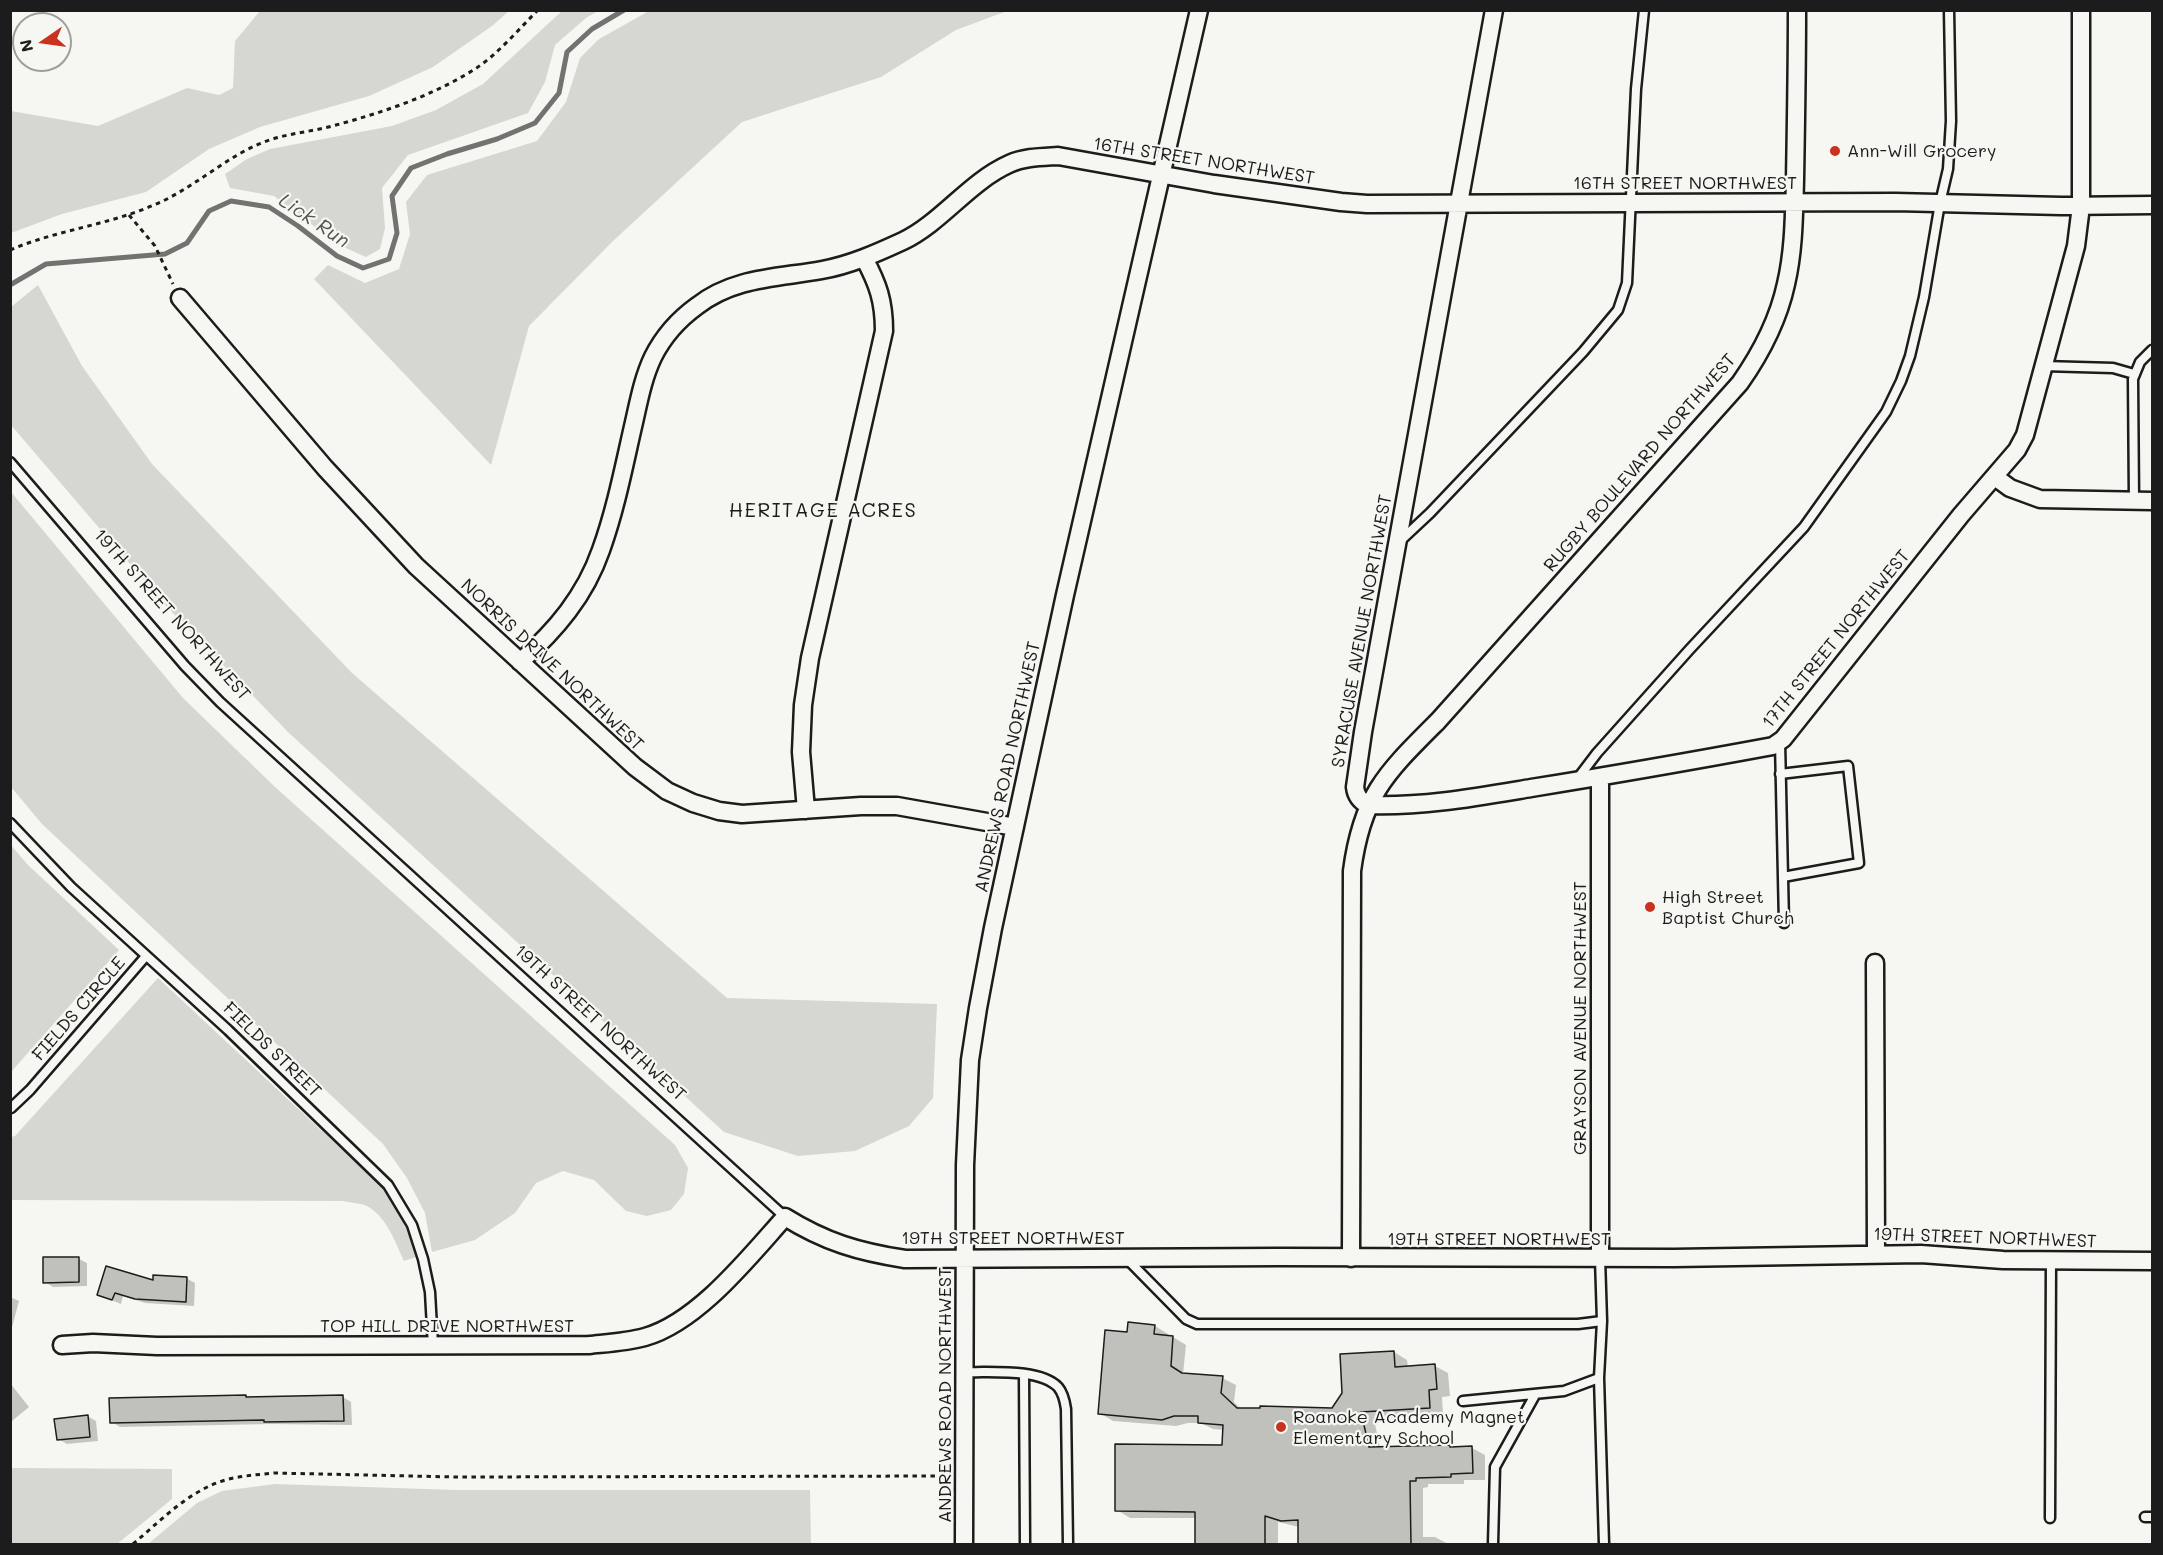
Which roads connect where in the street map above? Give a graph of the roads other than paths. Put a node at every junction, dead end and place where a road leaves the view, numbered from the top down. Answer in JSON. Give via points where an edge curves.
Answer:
{"nodes":[{"id":1,"x":1199,"y":10,"type":"edge"},
{"id":2,"x":1494,"y":10,"type":"edge"},
{"id":3,"x":1644,"y":10,"type":"edge"},
{"id":4,"x":1797,"y":10,"type":"edge"},
{"id":5,"x":1949,"y":10,"type":"edge"},
{"id":6,"x":2081,"y":10,"type":"edge"},
{"id":7,"x":1162,"y":174,"type":"junction"},
{"id":8,"x":1459,"y":202,"type":"junction"},
{"id":9,"x":1631,"y":202,"type":"junction"},
{"id":10,"x":1794,"y":203,"type":"junction"},
{"id":11,"x":1940,"y":203,"type":"junction"},
{"id":12,"x":2152,"y":205,"type":"edge"},
{"id":13,"x":2081,"y":206,"type":"junction"},
{"id":14,"x":864,"y":258,"type":"junction"},
{"id":15,"x":180,"y":298,"type":"dead end"},
{"id":16,"x":2152,"y":350,"type":"edge"},
{"id":17,"x":2043,"y":366,"type":"junction"},
{"id":18,"x":2134,"y":374,"type":"junction"},
{"id":19,"x":10,"y":462,"type":"edge"},
{"id":20,"x":1995,"y":477,"type":"junction"},
{"id":21,"x":2134,"y":501,"type":"junction"},
{"id":22,"x":2152,"y":501,"type":"edge"},
{"id":23,"x":1396,"y":545,"type":"junction"},
{"id":24,"x":520,"y":662,"type":"junction"},
{"id":25,"x":1780,"y":742,"type":"junction"},
{"id":26,"x":1780,"y":774,"type":"junction"},
{"id":27,"x":1600,"y":777,"type":"junction"},
{"id":28,"x":1576,"y":781,"type":"junction"},
{"id":29,"x":1368,"y":805,"type":"junction"},
{"id":30,"x":806,"y":810,"type":"junction"},
{"id":31,"x":10,"y":823,"type":"edge"},
{"id":32,"x":1015,"y":828,"type":"junction"},
{"id":33,"x":1783,"y":876,"type":"junction"},
{"id":34,"x":1784,"y":924,"type":"dead end"},
{"id":35,"x":146,"y":956,"type":"junction"},
{"id":36,"x":1875,"y":963,"type":"dead end"},
{"id":37,"x":12,"y":1108,"type":"edge"},
{"id":38,"x":785,"y":1217,"type":"junction"},
{"id":39,"x":1876,"y":1254,"type":"junction"},
{"id":40,"x":1126,"y":1258,"type":"junction"},
{"id":41,"x":1352,"y":1258,"type":"junction"},
{"id":42,"x":1600,"y":1258,"type":"junction"},
{"id":43,"x":965,"y":1259,"type":"junction"},
{"id":44,"x":2051,"y":1260,"type":"junction"},
{"id":45,"x":2152,"y":1261,"type":"edge"},
{"id":46,"x":1602,"y":1322,"type":"junction"},
{"id":47,"x":62,"y":1345,"type":"dead end"},
{"id":48,"x":433,"y":1346,"type":"junction"},
{"id":49,"x":965,"y":1372,"type":"junction"},
{"id":50,"x":1024,"y":1374,"type":"junction"},
{"id":51,"x":1599,"y":1378,"type":"junction"},
{"id":52,"x":1535,"y":1395,"type":"junction"},
{"id":53,"x":1463,"y":1401,"type":"dead end"},
{"id":54,"x":2050,"y":1518,"type":"dead end"},
{"id":55,"x":964,"y":1545,"type":"edge"},
{"id":56,"x":1025,"y":1545,"type":"edge"},
{"id":57,"x":1068,"y":1545,"type":"edge"},
{"id":58,"x":1493,"y":1545,"type":"edge"},
{"id":59,"x":1604,"y":1545,"type":"edge"}],
"edges":[{"from":1,"to":7,"type":"street","name":"ANDREWS ROAD NORTHWEST"},
{"from":2,"to":8,"type":"street","name":"SYRACUSE AVENUE NORTHWEST"},
{"from":3,"to":9,"type":"lane"},
{"from":4,"to":10,"type":"street","name":"RUGBY BOULEVARD NORTHWEST"},
{"from":5,"to":11,"type":"lane","via":[[1951,121],[1948,169]]},
{"from":6,"to":13,"type":"street"},
{"from":7,"to":8,"type":"street","name":"16TH STREET NORTHWEST","via":[[1341,202]]},
{"from":7,"to":14,"type":"street","name":"16TH STREET NORTHWEST","via":[[1058,156],[1011,163],[992,173],[919,232]]},
{"from":7,"to":32,"type":"street","name":"ANDREWS ROAD NORTHWEST"},
{"from":8,"to":9,"type":"street","name":"16TH STREET NORTHWEST"},
{"from":8,"to":23,"type":"street","name":"SYRACUSE AVENUE NORTHWEST"},
{"from":9,"to":10,"type":"street","name":"16TH STREET NORTHWEST"},
{"from":9,"to":23,"type":"lane","via":[[1627,283],[1618,310],[1583,352]]},
{"from":10,"to":11,"type":"street","name":"16TH STREET NORTHWEST"},
{"from":10,"to":29,"type":"street","name":"RUGBY BOULEVARD NORTHWEST","via":[[1786,285],[1774,325],[1740,383],[1438,721],[1395,763]]},
{"from":11,"to":13,"type":"street","name":"16TH STREET NORTHWEST"},
{"from":11,"to":28,"type":"lane","via":[[1910,356],[1886,412],[1804,527],[1690,649]]},
{"from":12,"to":13,"type":"street","name":"16TH STREET NORTHWEST"},
{"from":13,"to":17,"type":"street","via":[[2076,246]]},
{"from":14,"to":24,"type":"street","name":"16TH STREET NORTHWEST","via":[[823,270],[747,281],[713,295],[678,322],[653,358],[642,388],[601,552],[570,610],[549,637]]},
{"from":14,"to":30,"type":"street","via":[[880,292],[884,331],[808,669],[801,752]]},
{"from":15,"to":24,"type":"street","name":"NORRIS DRIVE NORTHWEST","via":[[347,493],[416,566]]},
{"from":16,"to":18,"type":"lane"},
{"from":17,"to":18,"type":"lane","via":[[2113,368]]},
{"from":17,"to":20,"type":"street","via":[[2025,435]]},
{"from":18,"to":21,"type":"lane"},
{"from":19,"to":38,"type":"lane","name":"19TH STREET NORTHWEST","via":[[220,702]]},
{"from":20,"to":21,"type":"street","via":[[2026,496],[2040,499]]},
{"from":20,"to":25,"type":"street","name":"17TH STREET NORTHWEST"},
{"from":21,"to":22,"type":"street"},
{"from":23,"to":29,"type":"street","name":"SYRACUSE AVENUE NORTHWEST","via":[[1355,787],[1356,794]]},
{"from":24,"to":30,"type":"street","name":"NORRIS DRIVE NORTHWEST","via":[[667,792],[731,813]]},
{"from":25,"to":26,"type":"lane"},
{"from":25,"to":27,"type":"street","name":"17TH STREET NORTHWEST"},
{"from":26,"to":33,"type":"lane"},
{"from":26,"to":33,"type":"lane","via":[[1848,766],[1859,863]]},
{"from":27,"to":28,"type":"street","name":"17TH STREET NORTHWEST"},
{"from":27,"to":42,"type":"street","name":"GRAYSON AVENUE NORTHWEST"},
{"from":28,"to":29,"type":"street","name":"17TH STREET NORTHWEST","via":[[1426,804]]},
{"from":29,"to":41,"type":"street","via":[[1352,871]]},
{"from":30,"to":32,"type":"street","name":"NORRIS DRIVE NORTHWEST","via":[[897,806]]},
{"from":31,"to":35,"type":"lane","name":"FIELDS STREET","via":[[71,887]]},
{"from":32,"to":43,"type":"street","name":"ANDREWS ROAD NORTHWEST","via":[[970,1060]]},
{"from":33,"to":34,"type":"lane"},
{"from":35,"to":37,"type":"lane","name":"FIELDS CIRCLE"},
{"from":35,"to":48,"type":"lane","name":"FIELDS STREET","via":[[388,1185],[412,1225],[423,1259],[430,1292]]},
{"from":36,"to":39,"type":"street"},
{"from":38,"to":43,"type":"street","name":"19TH STREET NORTHWEST","via":[[810,1232],[871,1254],[905,1259]]},
{"from":38,"to":48,"type":"street","name":"TOP HILL DRIVE NORTHWEST","via":[[722,1286],[694,1310],[647,1337],[589,1345]]},
{"from":39,"to":42,"type":"street","name":"19TH STREET NORTHWEST"},
{"from":39,"to":44,"type":"street","name":"19TH STREET NORTHWEST"},
{"from":40,"to":41,"type":"street","name":"19TH STREET NORTHWEST"},
{"from":40,"to":43,"type":"street","name":"19TH STREET NORTHWEST"},
{"from":40,"to":46,"type":"lane","via":[[1186,1319],[1197,1324]]},
{"from":41,"to":42,"type":"street","name":"19TH STREET NORTHWEST"},
{"from":42,"to":46,"type":"lane"},
{"from":43,"to":49,"type":"street","name":"ANDREWS ROAD NORTHWEST"},
{"from":44,"to":45,"type":"street","name":"19TH STREET NORTHWEST"},
{"from":44,"to":54,"type":"lane"},
{"from":46,"to":51,"type":"lane"},
{"from":47,"to":48,"type":"street","name":"TOP HILL DRIVE NORTHWEST"},
{"from":49,"to":50,"type":"lane"},
{"from":49,"to":55,"type":"street","name":"ANDREWS ROAD NORTHWEST"},
{"from":50,"to":56,"type":"lane"},
{"from":50,"to":57,"type":"lane","via":[[1058,1387],[1064,1398]]},
{"from":51,"to":52,"type":"lane","via":[[1564,1391]]},
{"from":51,"to":59,"type":"lane"},
{"from":52,"to":53,"type":"lane"},
{"from":52,"to":58,"type":"lane","via":[[1495,1467]]}]}
